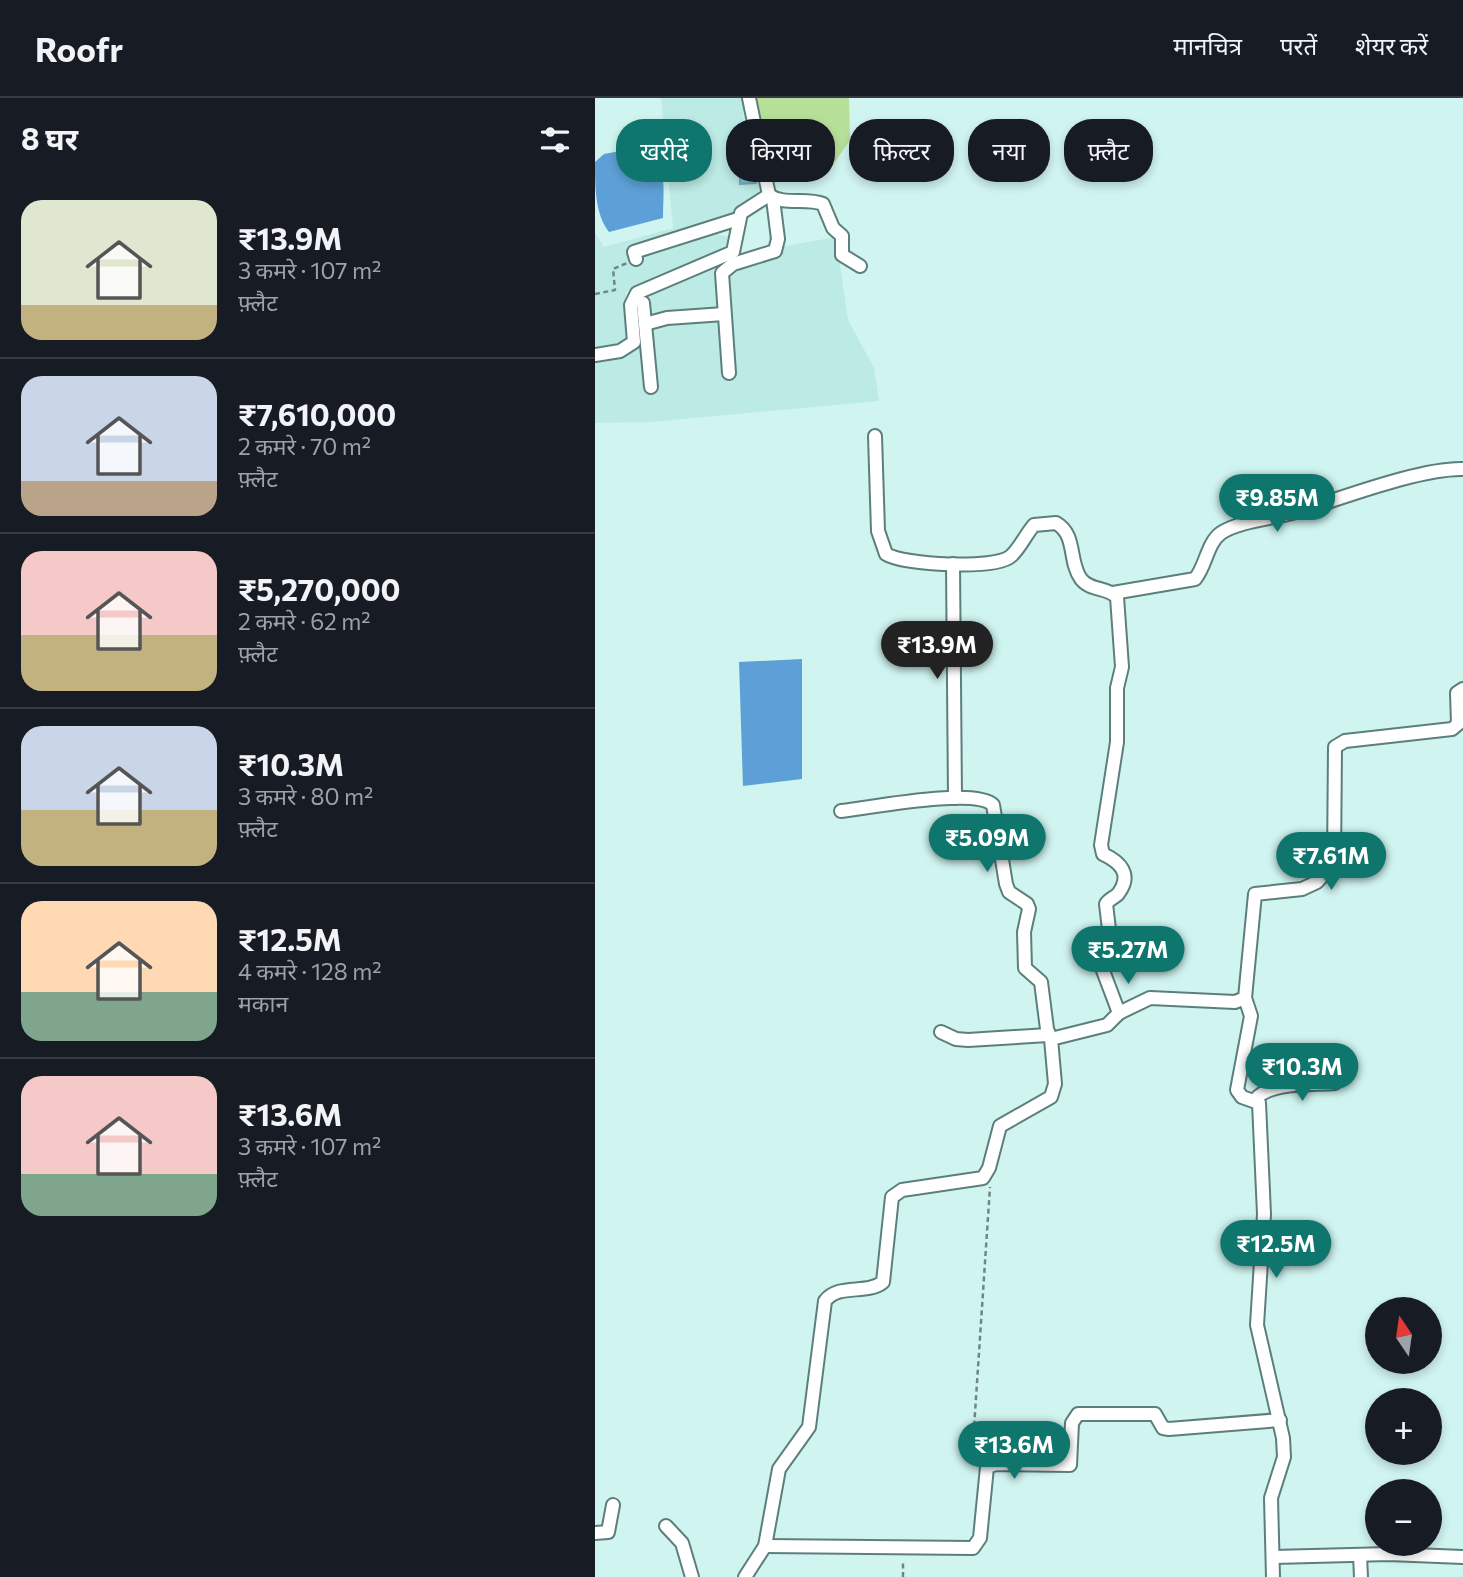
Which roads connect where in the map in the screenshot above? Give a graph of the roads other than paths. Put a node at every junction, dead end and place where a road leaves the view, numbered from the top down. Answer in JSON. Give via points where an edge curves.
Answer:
{"nodes":[{"id":1,"x":748,"y":98,"type":"edge"},
{"id":2,"x":771,"y":197,"type":"junction"},
{"id":3,"x":738,"y":219,"type":"junction"},
{"id":4,"x":636,"y":259,"type":"road end"},
{"id":5,"x":860,"y":266,"type":"dead end"},
{"id":6,"x":643,"y":303,"type":"dead end"},
{"id":7,"x":723,"y":314,"type":"junction"},
{"id":8,"x":645,"y":324,"type":"junction"},
{"id":9,"x":595,"y":355,"type":"edge"},
{"id":10,"x":729,"y":373,"type":"dead end"},
{"id":11,"x":651,"y":387,"type":"dead end"},
{"id":12,"x":875,"y":436,"type":"dead end"},
{"id":13,"x":1463,"y":469,"type":"edge"},
{"id":14,"x":953,"y":564,"type":"junction"},
{"id":15,"x":1113,"y":593,"type":"junction"},
{"id":16,"x":1463,"y":689,"type":"edge"},
{"id":17,"x":955,"y":798,"type":"junction"},
{"id":18,"x":841,"y":811,"type":"dead end"},
{"id":19,"x":1245,"y":998,"type":"junction"},
{"id":20,"x":1118,"y":1013,"type":"junction"},
{"id":21,"x":941,"y":1032,"type":"dead end"},
{"id":22,"x":1050,"y":1037,"type":"junction"},
{"id":23,"x":1335,"y":1083,"type":"dead end"},
{"id":24,"x":1255,"y":1100,"type":"junction"},
{"id":25,"x":1280,"y":1420,"type":"junction"},
{"id":26,"x":613,"y":1505,"type":"dead end"},
{"id":27,"x":666,"y":1526,"type":"dead end"},
{"id":28,"x":595,"y":1533,"type":"edge"},
{"id":29,"x":765,"y":1546,"type":"junction"},
{"id":30,"x":1360,"y":1555,"type":"junction"},
{"id":31,"x":1274,"y":1557,"type":"junction"},
{"id":32,"x":1463,"y":1557,"type":"edge"},
{"id":33,"x":692,"y":1577,"type":"edge"},
{"id":34,"x":745,"y":1577,"type":"edge"},
{"id":35,"x":1273,"y":1577,"type":"edge"},
{"id":36,"x":1361,"y":1577,"type":"edge"}],
"edges":[{"from":1,"to":2,"type":"street"},
{"from":2,"to":3,"type":"street"},
{"from":2,"to":5,"type":"street","via":[[823,204],[833,228],[842,236],[842,255]]},
{"from":2,"to":7,"type":"street","via":[[777,246],[769,254],[726,267],[720,282]]},
{"from":3,"to":4,"type":"street","via":[[634,252]]},
{"from":3,"to":9,"type":"street","via":[[733,252],[637,293],[631,304],[634,342],[620,351]]},
{"from":6,"to":8,"type":"street"},
{"from":7,"to":8,"type":"street"},
{"from":7,"to":10,"type":"street"},
{"from":8,"to":11,"type":"street"},
{"from":12,"to":14,"type":"street","via":[[881,547],[895,560]]},
{"from":13,"to":15,"type":"street","via":[[1443,470],[1226,530],[1215,539],[1195,579]]},
{"from":14,"to":15,"type":"street","via":[[1002,561],[1034,525],[1056,523],[1069,535],[1081,580]]},
{"from":14,"to":17,"type":"street"},
{"from":15,"to":20,"type":"street","via":[[1118,602],[1122,667],[1117,688],[1117,742],[1101,845],[1103,854],[1122,864],[1123,878],[1117,896],[1106,904],[1111,946],[1102,968]]},
{"from":16,"to":19,"type":"street","via":[[1457,693],[1458,724],[1452,729],[1345,741],[1335,747],[1334,863],[1317,882],[1302,888],[1255,894]]},
{"from":17,"to":18,"type":"street"},
{"from":17,"to":22,"type":"street","via":[[993,805],[1006,884],[1029,909],[1024,962],[1041,982]]},
{"from":19,"to":20,"type":"street","via":[[1235,1002],[1150,998]]},
{"from":19,"to":24,"type":"street","via":[[1251,1016],[1237,1090],[1242,1097]]},
{"from":20,"to":22,"type":"street","via":[[1107,1025]]},
{"from":21,"to":22,"type":"street","via":[[956,1040]]},
{"from":22,"to":29,"type":"street","via":[[1054,1090],[1046,1102],[1000,1126],[988,1174],[977,1180],[897,1192],[889,1205],[883,1282],[836,1293],[825,1301],[812,1416],[779,1469]]},
{"from":23,"to":24,"type":"street","via":[[1276,1089]]},
{"from":24,"to":25,"type":"street","via":[[1260,1109],[1264,1214],[1257,1325]]},
{"from":25,"to":29,"type":"street","via":[[1169,1429],[1155,1414],[1078,1413],[1072,1423],[1070,1465],[987,1467],[977,1546]]},
{"from":25,"to":31,"type":"street","via":[[1284,1457],[1271,1498]]},
{"from":26,"to":28,"type":"street","via":[[608,1532]]},
{"from":27,"to":33,"type":"street","via":[[682,1543]]},
{"from":29,"to":34,"type":"street"},
{"from":30,"to":31,"type":"street"},
{"from":30,"to":32,"type":"street"},
{"from":30,"to":36,"type":"street"},
{"from":31,"to":35,"type":"street"}]}
